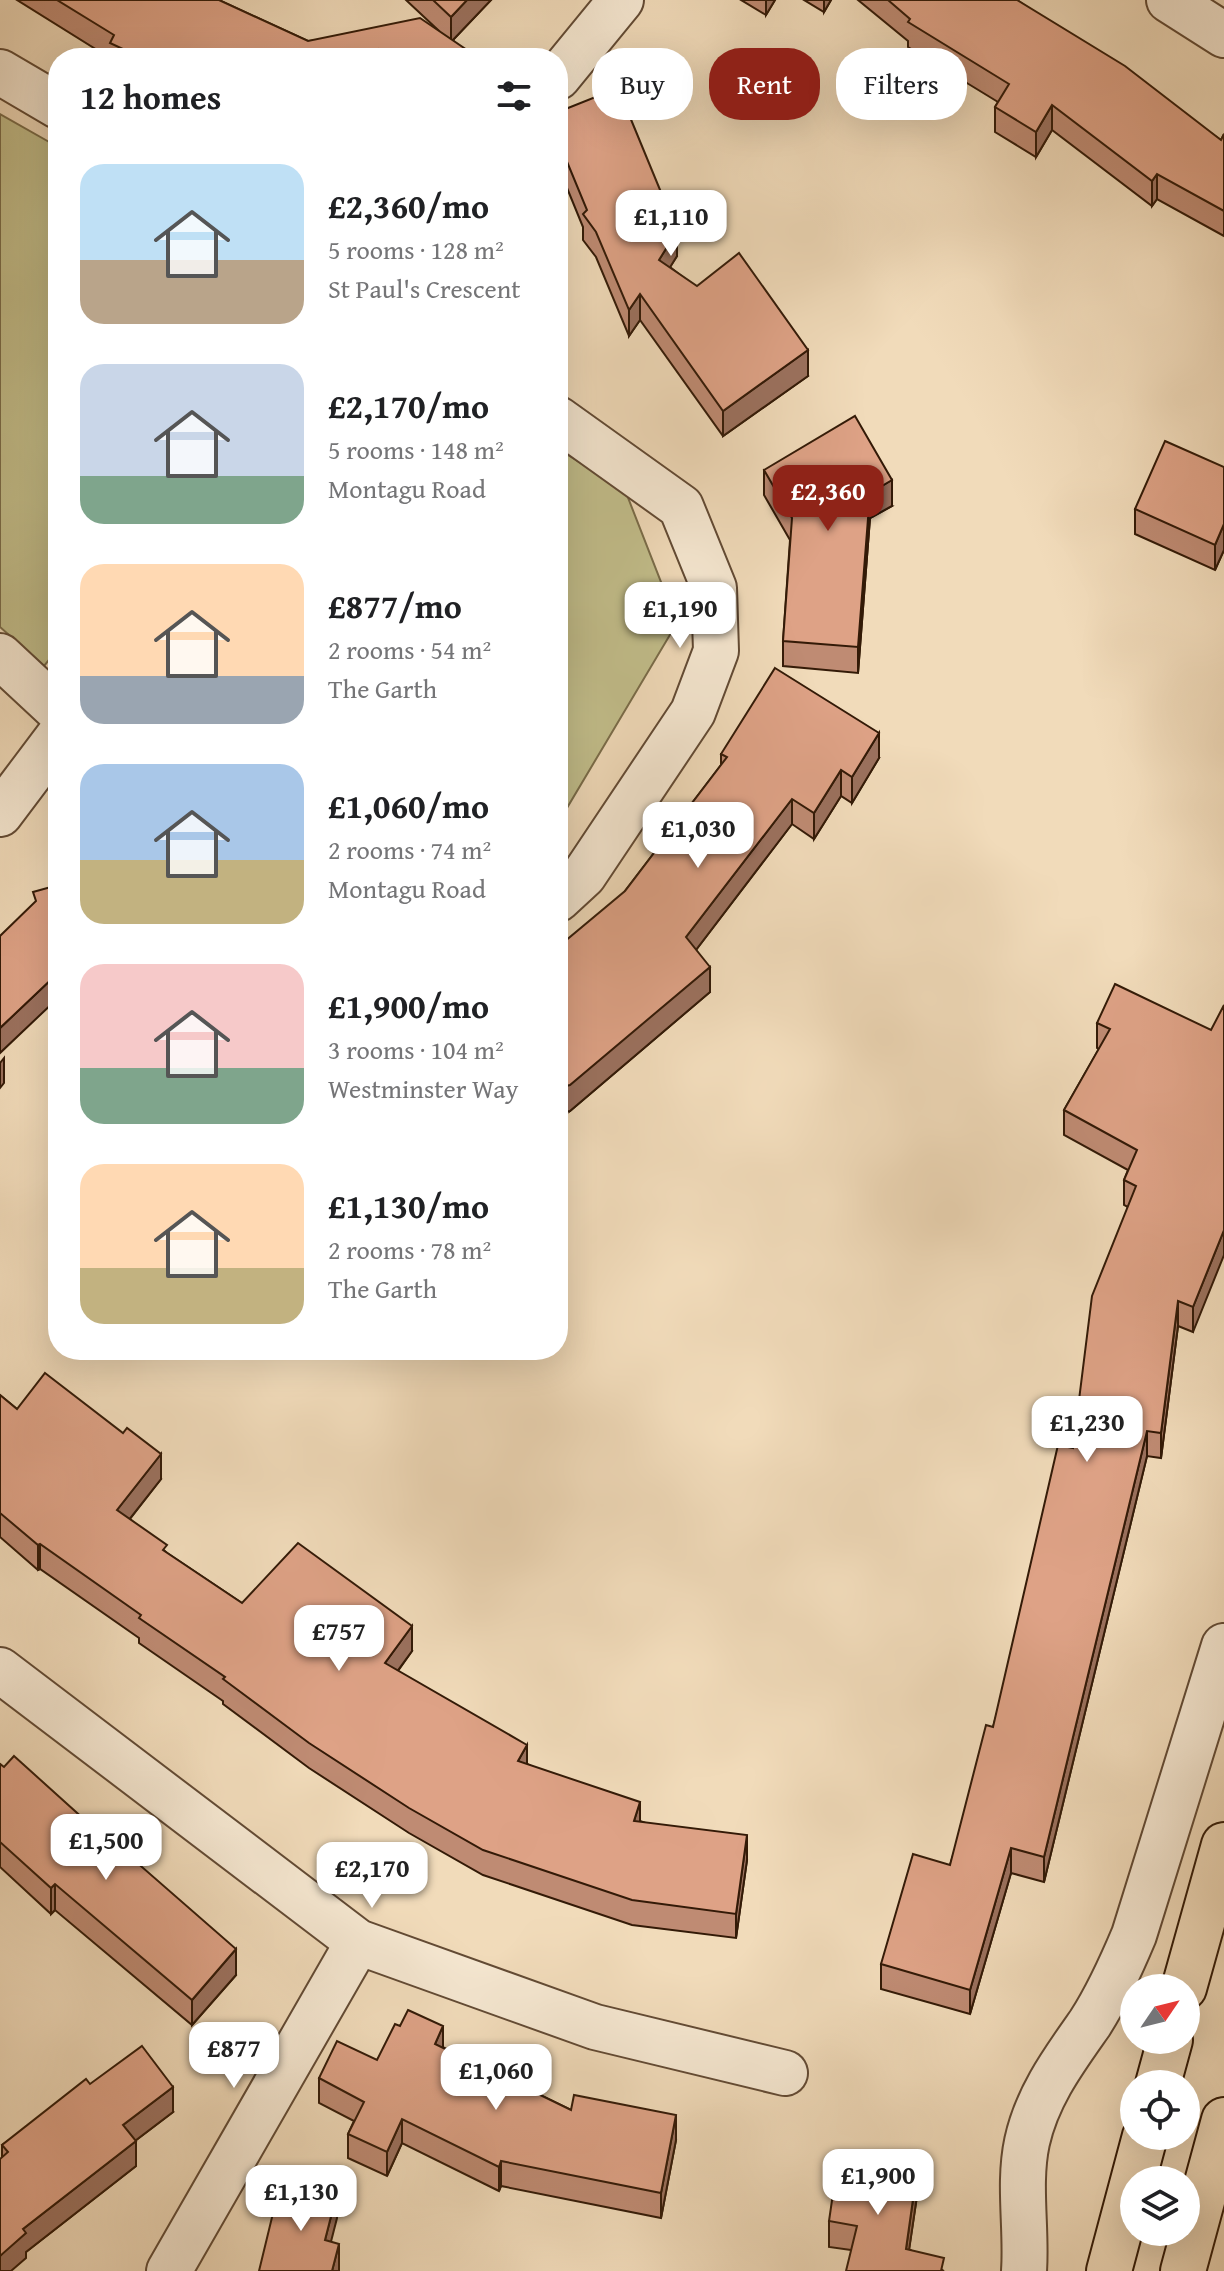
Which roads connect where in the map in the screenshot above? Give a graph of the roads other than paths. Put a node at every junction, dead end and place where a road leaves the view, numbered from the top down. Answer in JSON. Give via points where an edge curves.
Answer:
{"nodes":[{"id":1,"x":621,"y":0,"type":"edge"},
{"id":2,"x":1169,"y":0,"type":"edge"},
{"id":3,"x":1224,"y":35,"type":"edge"},
{"id":4,"x":568,"y":65,"type":"edge"},
{"id":5,"x":0,"y":72,"type":"edge"},
{"id":6,"x":48,"y":100,"type":"edge"},
{"id":7,"x":568,"y":426,"type":"edge"},
{"id":8,"x":0,"y":656,"type":"edge"},
{"id":9,"x":48,"y":701,"type":"edge"},
{"id":10,"x":48,"y":750,"type":"edge"},
{"id":11,"x":0,"y":814,"type":"edge"},
{"id":12,"x":568,"y":890,"type":"edge"},
{"id":13,"x":1224,"y":1646,"type":"edge"},
{"id":14,"x":0,"y":1670,"type":"edge"},
{"id":15,"x":1224,"y":1845,"type":"edge"},
{"id":16,"x":358,"y":1942,"type":"junction"},
{"id":17,"x":1188,"y":1974,"type":"edge"},
{"id":18,"x":785,"y":2073,"type":"dead end"},
{"id":19,"x":1224,"y":2120,"type":"edge"},
{"id":20,"x":1141,"y":2150,"type":"edge"},
{"id":21,"x":169,"y":2271,"type":"edge"},
{"id":22,"x":1024,"y":2271,"type":"edge"},
{"id":23,"x":1109,"y":2271,"type":"edge"},
{"id":24,"x":1183,"y":2271,"type":"edge"}],
"edges":[{"from":1,"to":4,"type":"street"},
{"from":2,"to":3,"type":"street"},
{"from":5,"to":6,"type":"street"},
{"from":7,"to":12,"type":"street","via":[[681,507],[714,588],[716,651],[693,712],[584,875]]},
{"from":8,"to":9,"type":"street"},
{"from":10,"to":11,"type":"street"},
{"from":13,"to":22,"type":"street","via":[[1134,1935],[1115,1980],[1042,2098],[1027,2142]]},
{"from":14,"to":16,"type":"street"},
{"from":15,"to":17,"type":"highway"},
{"from":16,"to":18,"type":"street","via":[[595,2027]]},
{"from":16,"to":21,"type":"street"},
{"from":19,"to":24,"type":"highway"},
{"from":20,"to":23,"type":"highway"}]}
